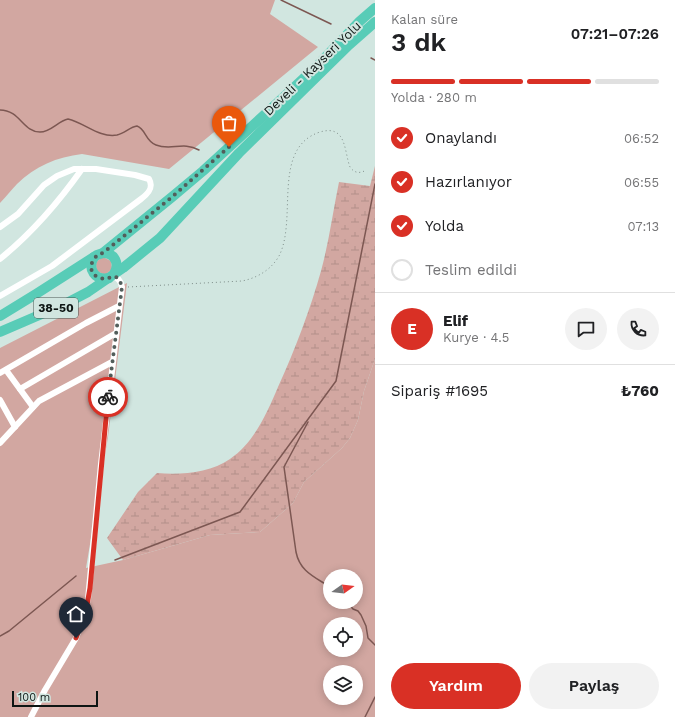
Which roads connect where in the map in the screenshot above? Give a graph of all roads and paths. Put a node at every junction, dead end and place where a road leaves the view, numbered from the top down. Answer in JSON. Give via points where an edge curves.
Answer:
{"nodes":[{"id":1,"x":375,"y":8,"type":"edge"},
{"id":2,"x":375,"y":22,"type":"edge"},
{"id":3,"x":82,"y":169,"type":"junction"},
{"id":4,"x":366,"y":170,"type":"dead end"},
{"id":5,"x":0,"y":227,"type":"edge"},
{"id":6,"x":99,"y":255,"type":"junction"},
{"id":7,"x":0,"y":259,"type":"edge"},
{"id":8,"x":111,"y":276,"type":"junction"},
{"id":9,"x":122,"y":287,"type":"junction"},
{"id":10,"x":0,"y":296,"type":"edge"},
{"id":11,"x":119,"y":306,"type":"junction"},
{"id":12,"x":0,"y":316,"type":"edge"},
{"id":13,"x":0,"y":332,"type":"edge"},
{"id":14,"x":116,"y":333,"type":"junction"},
{"id":15,"x":112,"y":362,"type":"junction"},
{"id":16,"x":6,"y":370,"type":"junction"},
{"id":17,"x":0,"y":374,"type":"edge"},
{"id":18,"x":20,"y":389,"type":"junction"},
{"id":19,"x":0,"y":400,"type":"edge"},
{"id":20,"x":33,"y":407,"type":"junction"},
{"id":21,"x":15,"y":427,"type":"junction"},
{"id":22,"x":0,"y":443,"type":"edge"},
{"id":23,"x":31,"y":717,"type":"edge"}],
"edges":[{"from":1,"to":6,"type":"highway","name":"Develi - Kayseri Yolu","number":"38-50","via":[[203,171]]},
{"from":2,"to":8,"type":"highway","name":"Develi - Kayseri Yolu","number":"38-50","via":[[239,153],[160,238]]},
{"from":3,"to":5,"type":"street","via":[[68,171],[51,180],[18,214]]},
{"from":3,"to":7,"type":"street","via":[[53,208],[30,233]]},
{"from":3,"to":10,"type":"street","via":[[149,178],[151,187],[144,197],[52,266]]},
{"from":4,"to":9,"type":"path","via":[[357,172],[350,168],[344,142],[337,134],[327,131],[312,136],[302,142],[293,156],[284,244],[277,259],[266,271],[242,281]]},
{"from":6,"to":8,"type":"highway","via":[[110,254],[116,261],[117,268]]},
{"from":6,"to":8,"type":"highway","via":[[91,264],[94,273],[102,278]]},
{"from":6,"to":12,"type":"highway","name":"Develi - Kayseri Yolu","number":"38-50"},
{"from":8,"to":9,"type":"street","via":[[116,277]]},
{"from":8,"to":13,"type":"highway","name":"Develi - Kayseri Yolu","number":"38-50","via":[[65,304]]},
{"from":9,"to":11,"type":"street"},
{"from":11,"to":14,"type":"street"},
{"from":11,"to":16,"type":"street"},
{"from":14,"to":15,"type":"street"},
{"from":14,"to":18,"type":"street"},
{"from":15,"to":20,"type":"street","via":[[44,398]]},
{"from":15,"to":23,"type":"street","via":[[86,611],[71,647]]},
{"from":16,"to":17,"type":"street"},
{"from":16,"to":18,"type":"street"},
{"from":18,"to":20,"type":"street"},
{"from":19,"to":21,"type":"street"},
{"from":20,"to":21,"type":"street"},
{"from":21,"to":22,"type":"street"}]}
